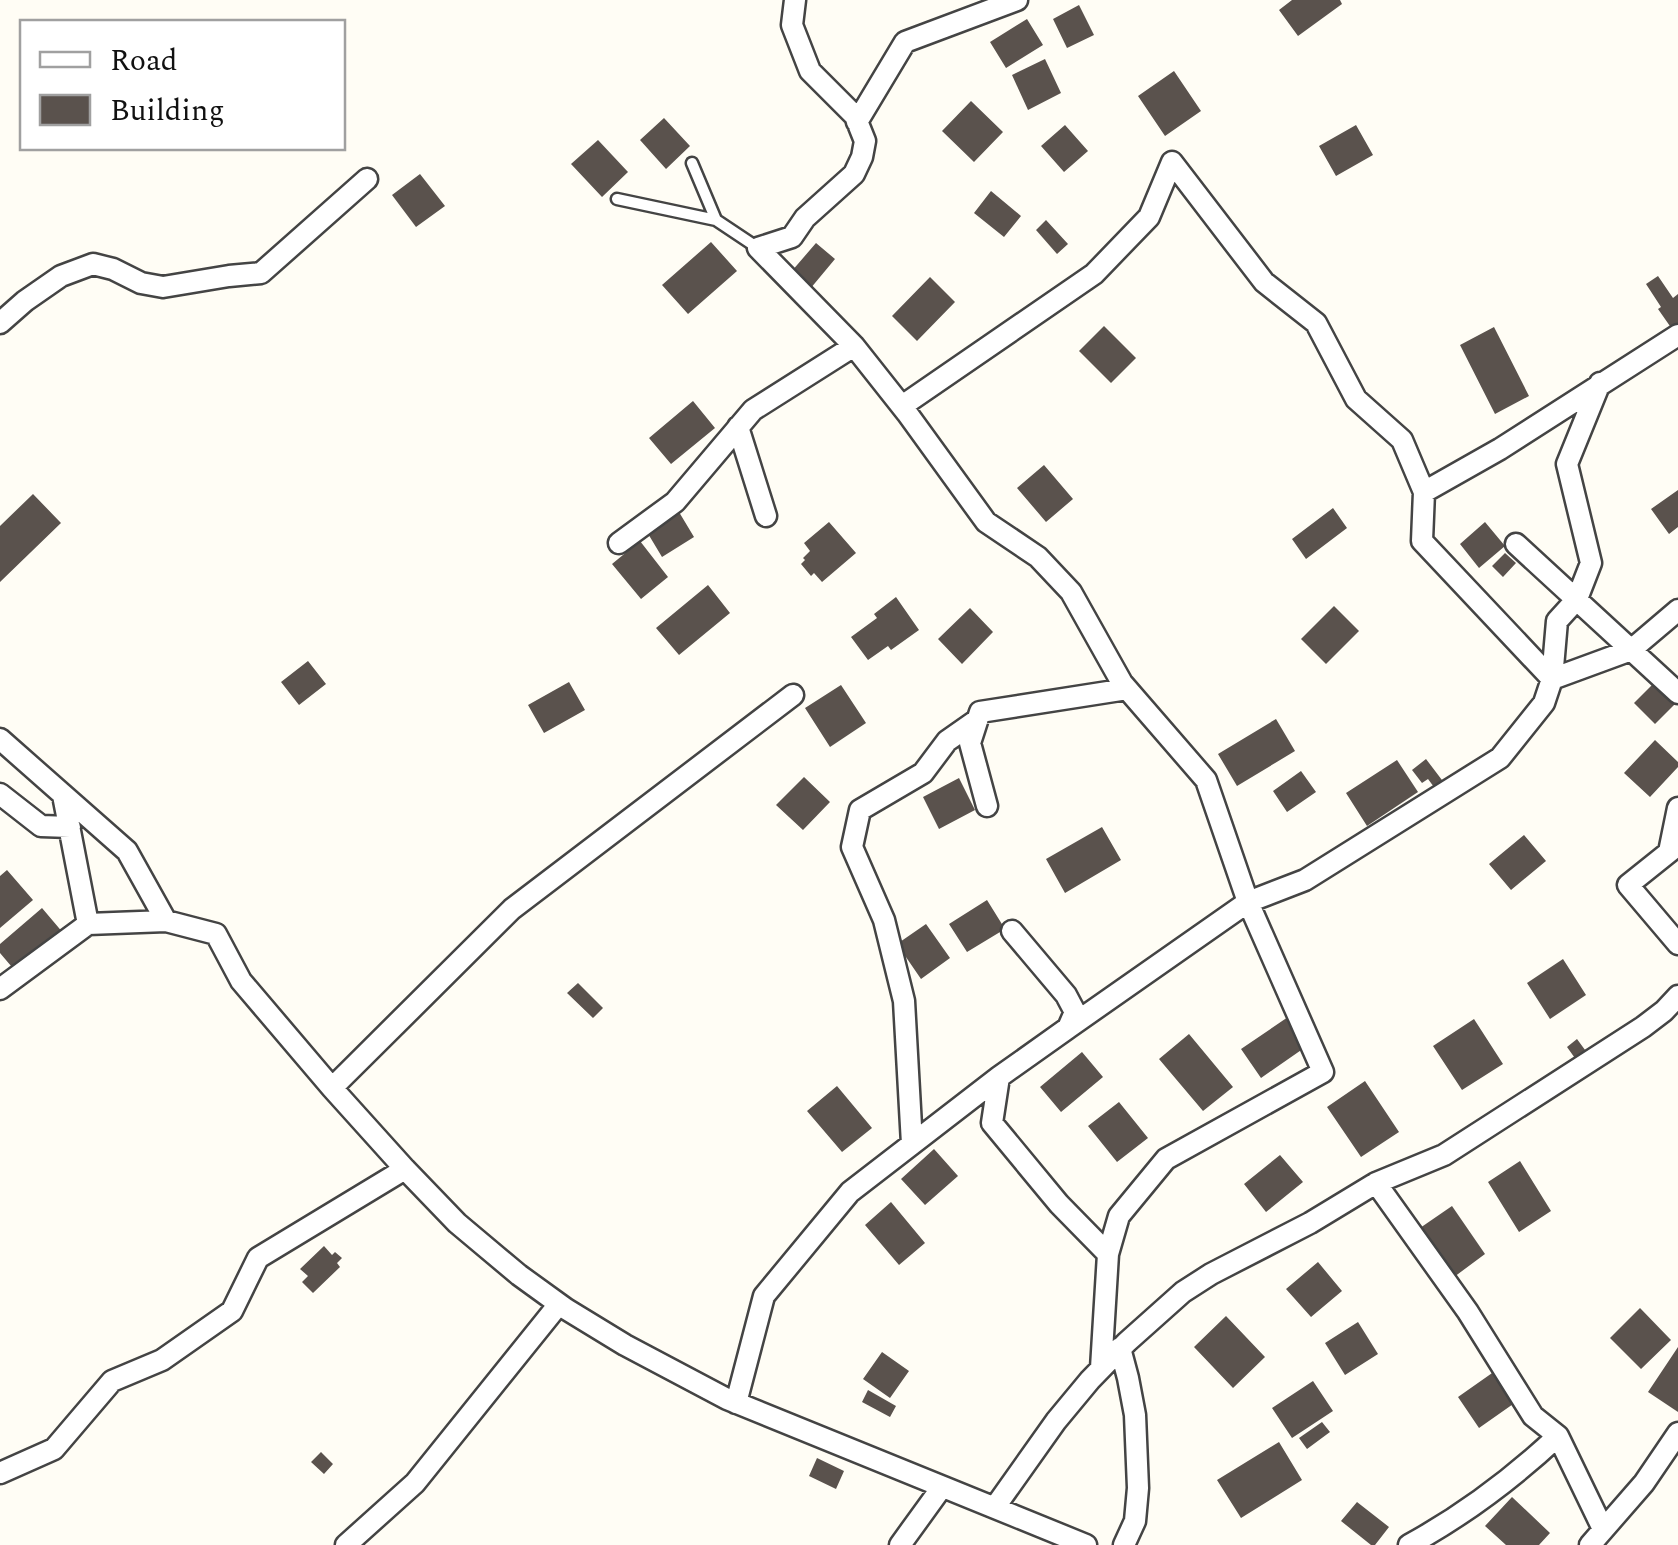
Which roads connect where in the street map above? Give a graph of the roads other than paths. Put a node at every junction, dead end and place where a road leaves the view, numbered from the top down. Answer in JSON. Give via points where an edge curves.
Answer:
{"nodes":[{"id":1,"x":795,"y":0,"type":"edge"},
{"id":2,"x":1017,"y":0,"type":"edge"},
{"id":3,"x":857,"y":122,"type":"junction"},
{"id":4,"x":692,"y":162,"type":"dead end"},
{"id":5,"x":367,"y":179,"type":"dead end"},
{"id":6,"x":617,"y":199,"type":"dead end"},
{"id":7,"x":716,"y":220,"type":"junction"},
{"id":8,"x":758,"y":248,"type":"junction"},
{"id":9,"x":0,"y":323,"type":"edge"},
{"id":10,"x":1678,"y":335,"type":"edge"},
{"id":11,"x":854,"y":346,"type":"junction"},
{"id":12,"x":1600,"y":384,"type":"junction"},
{"id":13,"x":902,"y":406,"type":"junction"},
{"id":14,"x":738,"y":428,"type":"junction"},
{"id":15,"x":1424,"y":492,"type":"junction"},
{"id":16,"x":766,"y":516,"type":"dead end"},
{"id":17,"x":618,"y":544,"type":"dead end"},
{"id":18,"x":1516,"y":544,"type":"dead end"},
{"id":19,"x":1577,"y":599,"type":"junction"},
{"id":20,"x":1678,"y":610,"type":"edge"},
{"id":21,"x":1631,"y":650,"type":"junction"},
{"id":22,"x":1552,"y":679,"type":"junction"},
{"id":23,"x":1127,"y":689,"type":"junction"},
{"id":24,"x":1678,"y":694,"type":"edge"},
{"id":25,"x":793,"y":695,"type":"dead end"},
{"id":26,"x":977,"y":720,"type":"junction"},
{"id":27,"x":0,"y":739,"type":"edge"},
{"id":28,"x":0,"y":794,"type":"edge"},
{"id":29,"x":63,"y":795,"type":"junction"},
{"id":30,"x":988,"y":806,"type":"dead end"},
{"id":31,"x":1678,"y":808,"type":"edge"},
{"id":32,"x":70,"y":828,"type":"junction"},
{"id":33,"x":1674,"y":848,"type":"edge"},
{"id":34,"x":1248,"y":902,"type":"junction"},
{"id":35,"x":166,"y":921,"type":"junction"},
{"id":36,"x":88,"y":924,"type":"junction"},
{"id":37,"x":1012,"y":931,"type":"dead end"},
{"id":38,"x":1678,"y":944,"type":"edge"},
{"id":39,"x":0,"y":989,"type":"edge"},
{"id":40,"x":1678,"y":996,"type":"edge"},
{"id":41,"x":1068,"y":1028,"type":"junction"},
{"id":42,"x":999,"y":1077,"type":"junction"},
{"id":43,"x":332,"y":1088,"type":"junction"},
{"id":44,"x":912,"y":1144,"type":"junction"},
{"id":45,"x":405,"y":1169,"type":"junction"},
{"id":46,"x":1376,"y":1182,"type":"junction"},
{"id":47,"x":1108,"y":1254,"type":"junction"},
{"id":48,"x":559,"y":1304,"type":"junction"},
{"id":49,"x":1103,"y":1310,"type":"junction"},
{"id":50,"x":1123,"y":1345,"type":"junction"},
{"id":51,"x":1101,"y":1368,"type":"junction"},
{"id":52,"x":736,"y":1403,"type":"junction"},
{"id":53,"x":1678,"y":1433,"type":"edge"},
{"id":54,"x":1558,"y":1436,"type":"junction"},
{"id":55,"x":0,"y":1473,"type":"edge"},
{"id":56,"x":942,"y":1487,"type":"junction"},
{"id":57,"x":996,"y":1507,"type":"junction"},
{"id":58,"x":1596,"y":1537,"type":"edge"},
{"id":59,"x":346,"y":1545,"type":"edge"},
{"id":60,"x":900,"y":1545,"type":"edge"},
{"id":61,"x":1086,"y":1545,"type":"edge"},
{"id":62,"x":1124,"y":1545,"type":"edge"},
{"id":63,"x":1409,"y":1545,"type":"edge"}],
"edges":[{"from":1,"to":3,"type":"street","via":[[792,24],[810,71]]},
{"from":2,"to":3,"type":"street","via":[[906,42]]},
{"from":3,"to":8,"type":"street","via":[[865,141],[854,174],[792,236]]},
{"from":4,"to":7,"type":"lane"},
{"from":5,"to":9,"type":"street","via":[[260,273],[163,288],[92,264],[61,276]]},
{"from":6,"to":7,"type":"lane"},
{"from":7,"to":8,"type":"lane"},
{"from":8,"to":11,"type":"street"},
{"from":10,"to":12,"type":"street"},
{"from":11,"to":13,"type":"street"},
{"from":11,"to":14,"type":"street","via":[[753,410]]},
{"from":12,"to":15,"type":"street"},
{"from":12,"to":19,"type":"street","via":[[1568,464],[1591,563]]},
{"from":13,"to":15,"type":"street","via":[[1094,274],[1149,217],[1172,162],[1264,282],[1316,323],[1356,399],[1402,440]]},
{"from":13,"to":23,"type":"street","via":[[986,522],[1038,557],[1071,592]]},
{"from":14,"to":16,"type":"street"},
{"from":14,"to":17,"type":"street","via":[[675,502]]},
{"from":15,"to":22,"type":"street","via":[[1422,541]]},
{"from":18,"to":19,"type":"street"},
{"from":19,"to":21,"type":"street"},
{"from":19,"to":22,"type":"street","via":[[1558,622]]},
{"from":20,"to":21,"type":"street"},
{"from":21,"to":22,"type":"street"},
{"from":21,"to":24,"type":"street"},
{"from":22,"to":34,"type":"street","via":[[1544,703],[1500,758],[1305,880]]},
{"from":23,"to":26,"type":"street","via":[[980,712]]},
{"from":23,"to":34,"type":"street","via":[[1206,780]]},
{"from":25,"to":43,"type":"street","via":[[512,910]]},
{"from":26,"to":30,"type":"street","via":[[970,743]]},
{"from":26,"to":44,"type":"street","via":[[947,741],[923,773],[860,810],[852,847],[884,920],[904,1001]]},
{"from":27,"to":29,"type":"street"},
{"from":28,"to":32,"type":"street","via":[[41,826]]},
{"from":29,"to":32,"type":"street"},
{"from":29,"to":35,"type":"street","via":[[127,852]]},
{"from":31,"to":33,"type":"street"},
{"from":32,"to":36,"type":"street"},
{"from":33,"to":38,"type":"street","via":[[1628,885]]},
{"from":34,"to":41,"type":"street"},
{"from":34,"to":47,"type":"street","via":[[1322,1072],[1166,1159],[1120,1216]]},
{"from":35,"to":36,"type":"street"},
{"from":35,"to":43,"type":"street","via":[[216,934],[241,981]]},
{"from":36,"to":39,"type":"street"},
{"from":37,"to":41,"type":"street","via":[[1066,995],[1075,1012]]},
{"from":40,"to":46,"type":"street","via":[[1643,1027],[1478,1136]]},
{"from":41,"to":42,"type":"street"},
{"from":42,"to":44,"type":"street"},
{"from":42,"to":47,"type":"street","via":[[992,1124]]},
{"from":43,"to":45,"type":"street"},
{"from":44,"to":52,"type":"street","via":[[850,1192],[764,1296]]},
{"from":45,"to":48,"type":"street","via":[[457,1223]]},
{"from":45,"to":55,"type":"street","via":[[258,1258],[232,1312],[162,1360],[112,1381],[54,1449]]},
{"from":46,"to":50,"type":"street","via":[[1183,1292]]},
{"from":46,"to":54,"type":"street","via":[[1533,1416]]},
{"from":47,"to":49,"type":"street"},
{"from":48,"to":52,"type":"street"},
{"from":48,"to":59,"type":"street","via":[[415,1484]]},
{"from":49,"to":50,"type":"street"},
{"from":49,"to":51,"type":"street"},
{"from":50,"to":51,"type":"street"},
{"from":50,"to":62,"type":"street","via":[[1138,1488]]},
{"from":51,"to":57,"type":"street"},
{"from":52,"to":56,"type":"street"},
{"from":53,"to":58,"type":"street"},
{"from":54,"to":58,"type":"street"},
{"from":54,"to":63,"type":"street","via":[[1473,1507]]},
{"from":56,"to":57,"type":"street"},
{"from":56,"to":60,"type":"street"},
{"from":57,"to":61,"type":"street"}]}
